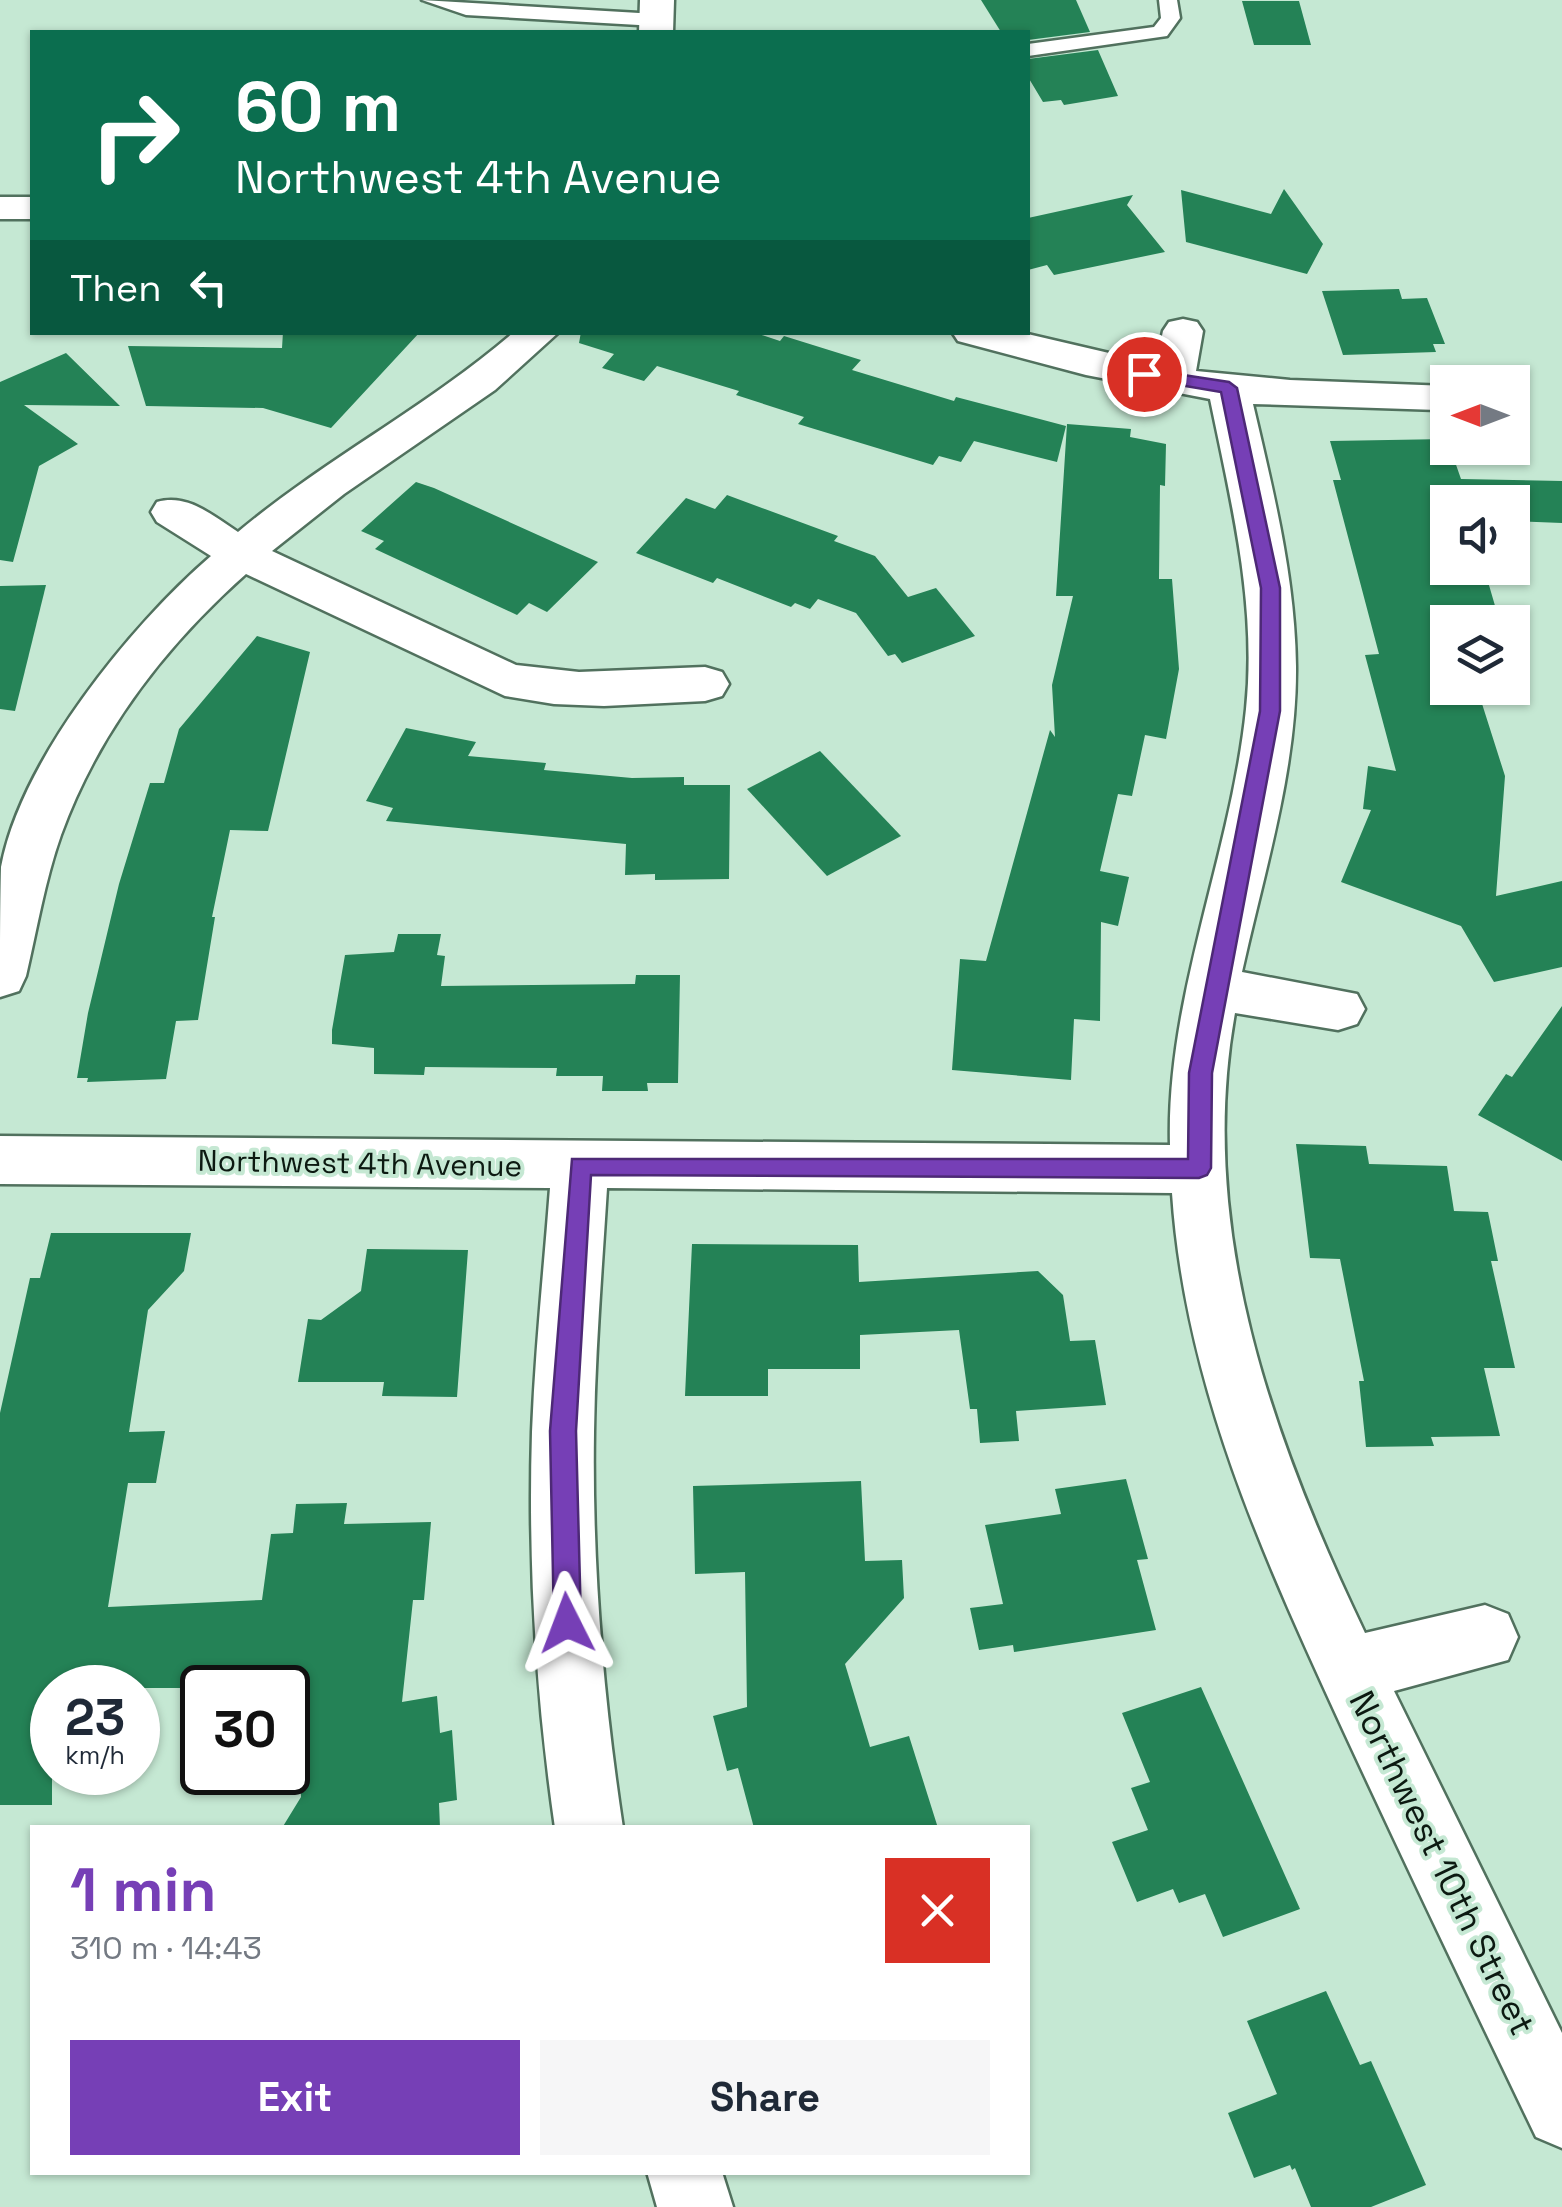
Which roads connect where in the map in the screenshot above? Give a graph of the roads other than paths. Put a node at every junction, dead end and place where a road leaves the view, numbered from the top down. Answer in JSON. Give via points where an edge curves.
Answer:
{"nodes":[{"id":1,"x":431,"y":0,"type":"edge"},
{"id":2,"x":1168,"y":0,"type":"edge"},
{"id":3,"x":656,"y":18,"type":"edge"},
{"id":4,"x":1030,"y":50,"type":"edge"},
{"id":5,"x":0,"y":208,"type":"edge"},
{"id":6,"x":30,"y":208,"type":"edge"},
{"id":7,"x":1183,"y":331,"type":"dead end"},
{"id":8,"x":535,"y":335,"type":"edge"},
{"id":9,"x":982,"y":335,"type":"edge"},
{"id":10,"x":1201,"y":383,"type":"junction"},
{"id":11,"x":1430,"y":396,"type":"edge"},
{"id":12,"x":172,"y":512,"type":"dead end"},
{"id":13,"x":241,"y":554,"type":"junction"},
{"id":14,"x":705,"y":684,"type":"dead end"},
{"id":15,"x":0,"y":976,"type":"edge"},
{"id":16,"x":1215,"y":989,"type":"junction"},
{"id":17,"x":1338,"y":1009,"type":"dead end"},
{"id":18,"x":0,"y":1160,"type":"edge"},
{"id":19,"x":580,"y":1166,"type":"junction"},
{"id":20,"x":1199,"y":1168,"type":"junction"},
{"id":21,"x":1485,"y":1637,"type":"dead end"},
{"id":22,"x":1348,"y":1669,"type":"junction"},
{"id":23,"x":589,"y":1825,"type":"edge"},
{"id":24,"x":1562,"y":2111,"type":"edge"},
{"id":25,"x":685,"y":2175,"type":"edge"},
{"id":26,"x":695,"y":2207,"type":"edge"}],
"edges":[{"from":1,"to":3,"type":"lane","via":[[466,8]]},
{"from":2,"to":4,"type":"lane","via":[[1171,18],[1160,32]]},
{"from":5,"to":6,"type":"street"},
{"from":7,"to":10,"type":"street"},
{"from":8,"to":13,"type":"street","via":[[455,403],[300,505]]},
{"from":9,"to":10,"type":"street","via":[[1068,360]]},
{"from":10,"to":11,"type":"street","via":[[1318,396]]},
{"from":10,"to":16,"type":"street","name":"Northwest 10th Street","via":[[1270,588],[1273,634],[1270,711]]},
{"from":12,"to":13,"type":"street"},
{"from":13,"to":14,"type":"street","via":[[505,679],[576,690]]},
{"from":13,"to":15,"type":"street","via":[[161,630],[101,707],[63,771],[36,835]]},
{"from":16,"to":17,"type":"street"},
{"from":16,"to":20,"type":"street","name":"Northwest 10th Street","via":[[1200,1073]]},
{"from":18,"to":19,"type":"street","name":"Northwest 4th Avenue"},
{"from":19,"to":20,"type":"street","name":"Northwest 4th Avenue"},
{"from":19,"to":23,"type":"street","via":[[563,1431],[564,1538],[570,1690]]},
{"from":20,"to":22,"type":"street","name":"Northwest 10th Street","via":[[1226,1352],[1254,1450]]},
{"from":21,"to":22,"type":"street","name":"Northwest 10th Street"},
{"from":22,"to":24,"type":"street","name":"Northwest 10th Street"},
{"from":25,"to":26,"type":"street"}]}
